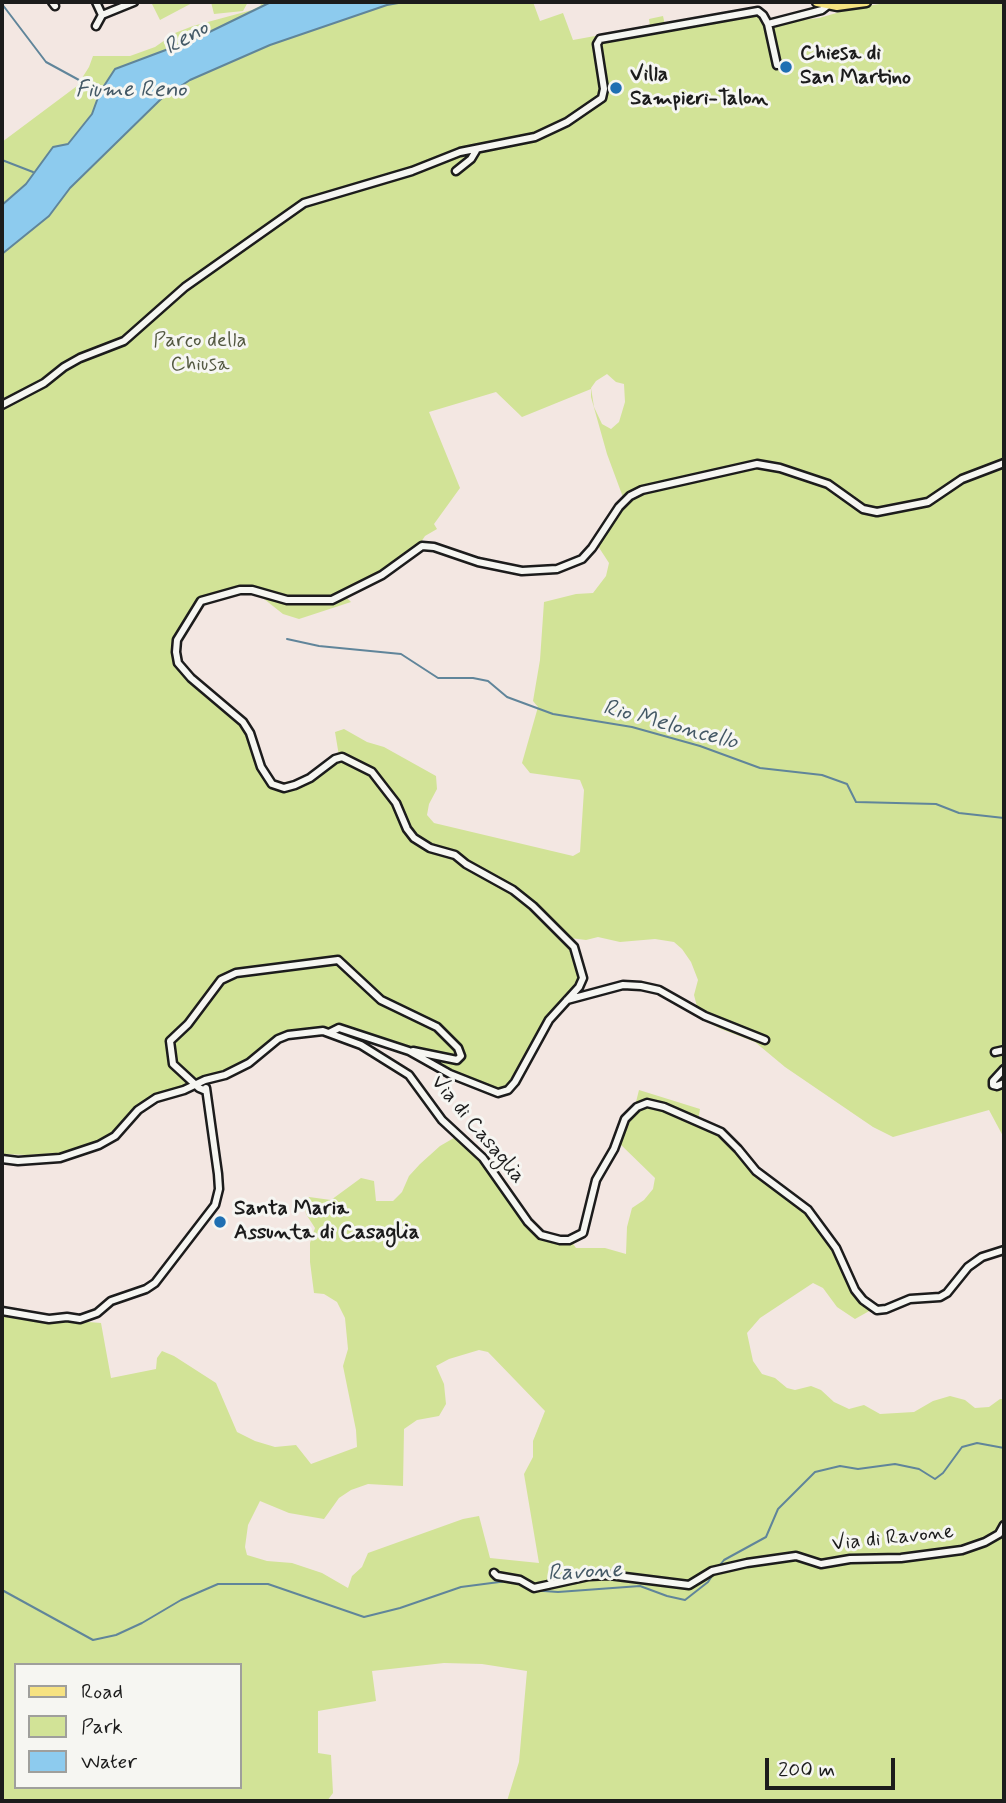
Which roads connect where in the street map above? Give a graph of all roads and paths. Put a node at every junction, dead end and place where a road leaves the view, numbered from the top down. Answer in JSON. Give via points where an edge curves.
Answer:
{"nodes":[{"id":1,"x":96,"y":2,"type":"edge"},
{"id":2,"x":134,"y":2,"type":"edge"},
{"id":3,"x":817,"y":2,"type":"edge"},
{"id":4,"x":866,"y":2,"type":"edge"},
{"id":5,"x":831,"y":4,"type":"edge"},
{"id":6,"x":102,"y":15,"type":"junction"},
{"id":7,"x":768,"y":24,"type":"junction"},
{"id":8,"x":96,"y":26,"type":"dead end"},
{"id":9,"x":777,"y":65,"type":"dead end"},
{"id":10,"x":477,"y":149,"type":"junction"},
{"id":11,"x":456,"y":171,"type":"dead end"},
{"id":12,"x":2,"y":405,"type":"edge"},
{"id":13,"x":1004,"y":463,"type":"edge"},
{"id":14,"x":565,"y":1000,"type":"junction"},
{"id":15,"x":329,"y":1033,"type":"junction"},
{"id":16,"x":765,"y":1040,"type":"dead end"},
{"id":17,"x":1004,"y":1050,"type":"edge"},
{"id":18,"x":409,"y":1051,"type":"junction"},
{"id":19,"x":995,"y":1052,"type":"dead end"},
{"id":20,"x":1004,"y":1069,"type":"edge"},
{"id":21,"x":218,"y":1076,"type":"junction"},
{"id":22,"x":205,"y":1080,"type":"junction"},
{"id":23,"x":1004,"y":1083,"type":"edge"},
{"id":24,"x":196,"y":1084,"type":"junction"},
{"id":25,"x":206,"y":1091,"type":"junction"},
{"id":26,"x":2,"y":1159,"type":"edge"},
{"id":27,"x":1004,"y":1250,"type":"edge"},
{"id":28,"x":2,"y":1311,"type":"edge"},
{"id":29,"x":1004,"y":1525,"type":"edge"},
{"id":30,"x":494,"y":1573,"type":"dead end"},
{"id":31,"x":520,"y":1588,"type":"dead end"},
{"id":32,"x":534,"y":1588,"type":"junction"}],
"edges":[{"from":1,"to":6,"type":"street"},
{"from":2,"to":6,"type":"street"},
{"from":3,"to":5,"type":"main road"},
{"from":4,"to":5,"type":"main road"},
{"from":5,"to":7,"type":"street"},
{"from":6,"to":8,"type":"street"},
{"from":7,"to":9,"type":"street"},
{"from":7,"to":10,"type":"street","via":[[756,11],[600,39],[602,97],[556,129]]},
{"from":10,"to":11,"type":"street"},
{"from":10,"to":12,"type":"street","via":[[304,203],[185,287],[124,341],[80,358]]},
{"from":13,"to":14,"type":"street","via":[[962,479],[928,502],[877,512],[863,509],[828,484],[765,464],[642,490],[625,500],[582,559],[551,570],[508,569],[420,547],[382,575],[332,600],[287,600],[252,590],[205,598],[180,633],[178,663],[243,722],[272,784],[295,785],[342,757],[372,772],[396,803],[414,838],[455,855],[513,890],[574,947],[583,978]]},
{"from":14,"to":16,"type":"street","via":[[623,985],[641,986],[659,990],[705,1016]]},
{"from":14,"to":18,"type":"street","via":[[515,1082],[503,1092],[450,1074]]},
{"from":15,"to":18,"type":"street","via":[[338,1028]]},
{"from":15,"to":21,"type":"street","name":"Via di Casaglia","via":[[288,1035],[249,1063]]},
{"from":15,"to":27,"type":"street","name":"Via di Casaglia","via":[[361,1045],[409,1075],[442,1120],[483,1158],[541,1235],[569,1240],[583,1233],[596,1180],[625,1119],[647,1103],[720,1132],[755,1171],[808,1210],[836,1248],[855,1290],[877,1310],[910,1299],[940,1297],[975,1262]]},
{"from":17,"to":19,"type":"street"},
{"from":18,"to":24,"type":"street","via":[[457,1060],[461,1056],[437,1027],[381,1000],[338,960],[236,973],[224,978],[170,1041],[173,1064]]},
{"from":20,"to":23,"type":"street","via":[[993,1085]]},
{"from":21,"to":22,"type":"street","name":"Via di Casaglia"},
{"from":21,"to":25,"type":"street"},
{"from":22,"to":24,"type":"street","name":"Via di Casaglia"},
{"from":22,"to":25,"type":"street"},
{"from":24,"to":25,"type":"street"},
{"from":24,"to":26,"type":"street","name":"Via di Casaglia","via":[[156,1098],[99,1145],[60,1158]]},
{"from":25,"to":28,"type":"street","via":[[218,1174],[215,1205],[155,1283],[80,1319]]},
{"from":29,"to":32,"type":"street","name":"Via di Ravone","via":[[999,1534],[962,1550],[821,1564],[796,1556],[715,1571],[689,1585],[609,1575]]},
{"from":30,"to":32,"type":"street"},
{"from":31,"to":32,"type":"street","name":"Via di Ravone"}]}
